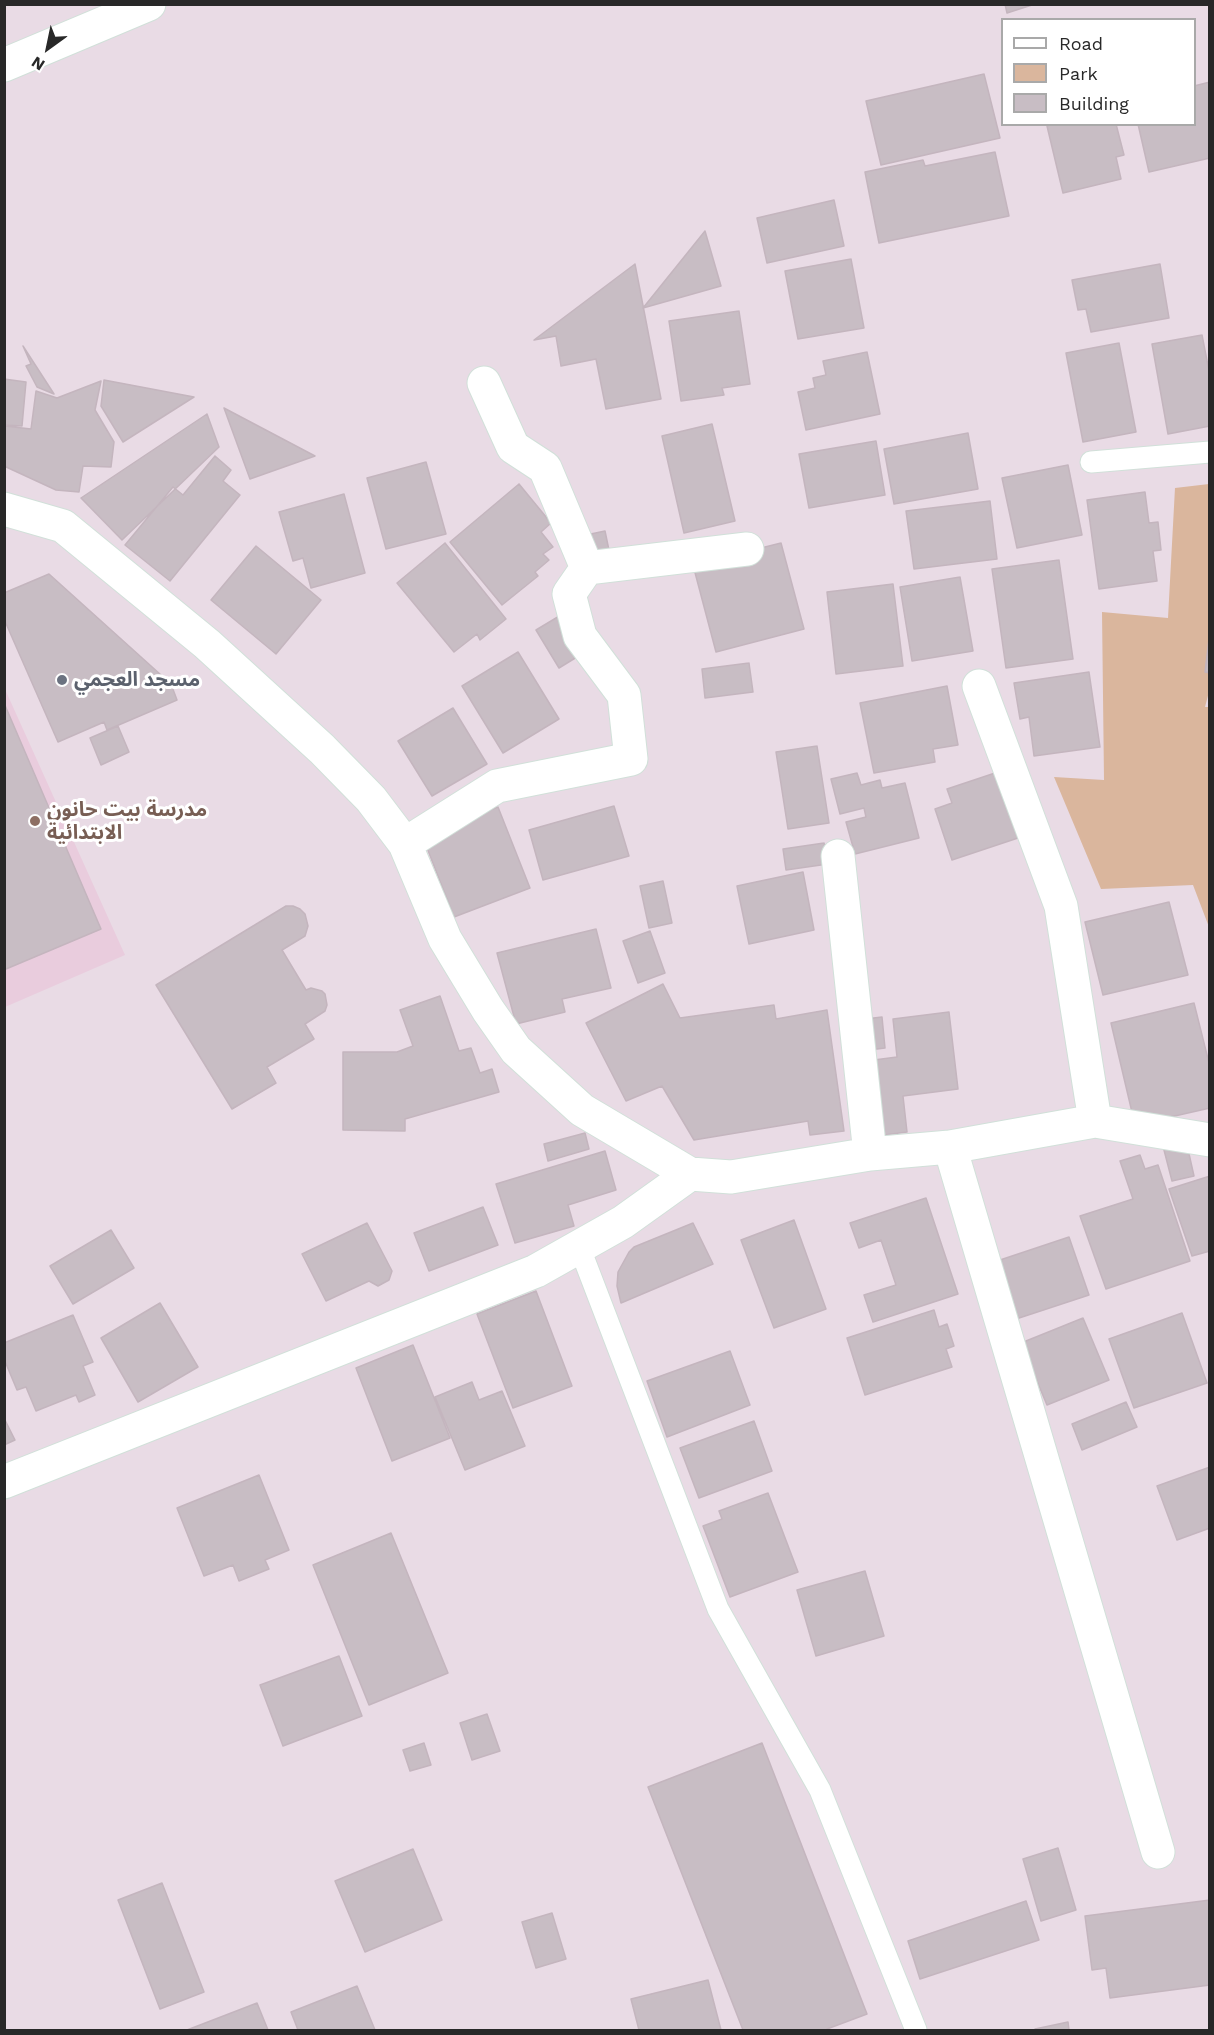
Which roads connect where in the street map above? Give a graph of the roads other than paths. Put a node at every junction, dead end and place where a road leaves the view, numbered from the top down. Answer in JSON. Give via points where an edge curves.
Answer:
{"nodes":[{"id":1,"x":149,"y":4,"type":"edge"},
{"id":2,"x":4,"y":64,"type":"edge"},
{"id":3,"x":484,"y":383,"type":"dead end"},
{"id":4,"x":1209,"y":452,"type":"edge"},
{"id":5,"x":1091,"y":462,"type":"dead end"},
{"id":6,"x":4,"y":509,"type":"edge"},
{"id":7,"x":747,"y":549,"type":"dead end"},
{"id":8,"x":587,"y":568,"type":"junction"},
{"id":9,"x":979,"y":686,"type":"dead end"},
{"id":10,"x":405,"y":844,"type":"junction"},
{"id":11,"x":838,"y":856,"type":"dead end"},
{"id":12,"x":1095,"y":1121,"type":"junction"},
{"id":13,"x":1209,"y":1140,"type":"edge"},
{"id":14,"x":950,"y":1148,"type":"junction"},
{"id":15,"x":870,"y":1154,"type":"junction"},
{"id":16,"x":690,"y":1174,"type":"junction"},
{"id":17,"x":579,"y":1246,"type":"junction"},
{"id":18,"x":4,"y":1482,"type":"edge"},
{"id":19,"x":1158,"y":1852,"type":"dead end"},
{"id":20,"x":916,"y":2031,"type":"edge"}],
"edges":[{"from":1,"to":2,"type":"street"},
{"from":3,"to":8,"type":"street","via":[[513,447],[545,468]]},
{"from":4,"to":5,"type":"lane"},
{"from":6,"to":10,"type":"street","via":[[63,526],[207,644],[322,749],[370,799]]},
{"from":7,"to":8,"type":"street"},
{"from":8,"to":10,"type":"street","via":[[569,594],[580,636],[624,695],[631,759],[497,786]]},
{"from":9,"to":12,"type":"street","via":[[1061,906]]},
{"from":10,"to":16,"type":"street","via":[[445,939],[516,1050],[582,1110]]},
{"from":11,"to":15,"type":"street"},
{"from":12,"to":13,"type":"street"},
{"from":12,"to":14,"type":"street"},
{"from":14,"to":15,"type":"street"},
{"from":14,"to":19,"type":"street"},
{"from":15,"to":16,"type":"street","via":[[731,1177]]},
{"from":16,"to":17,"type":"street","via":[[623,1222]]},
{"from":17,"to":18,"type":"street","via":[[536,1271]]},
{"from":17,"to":20,"type":"lane","via":[[718,1609],[820,1790]]}]}
